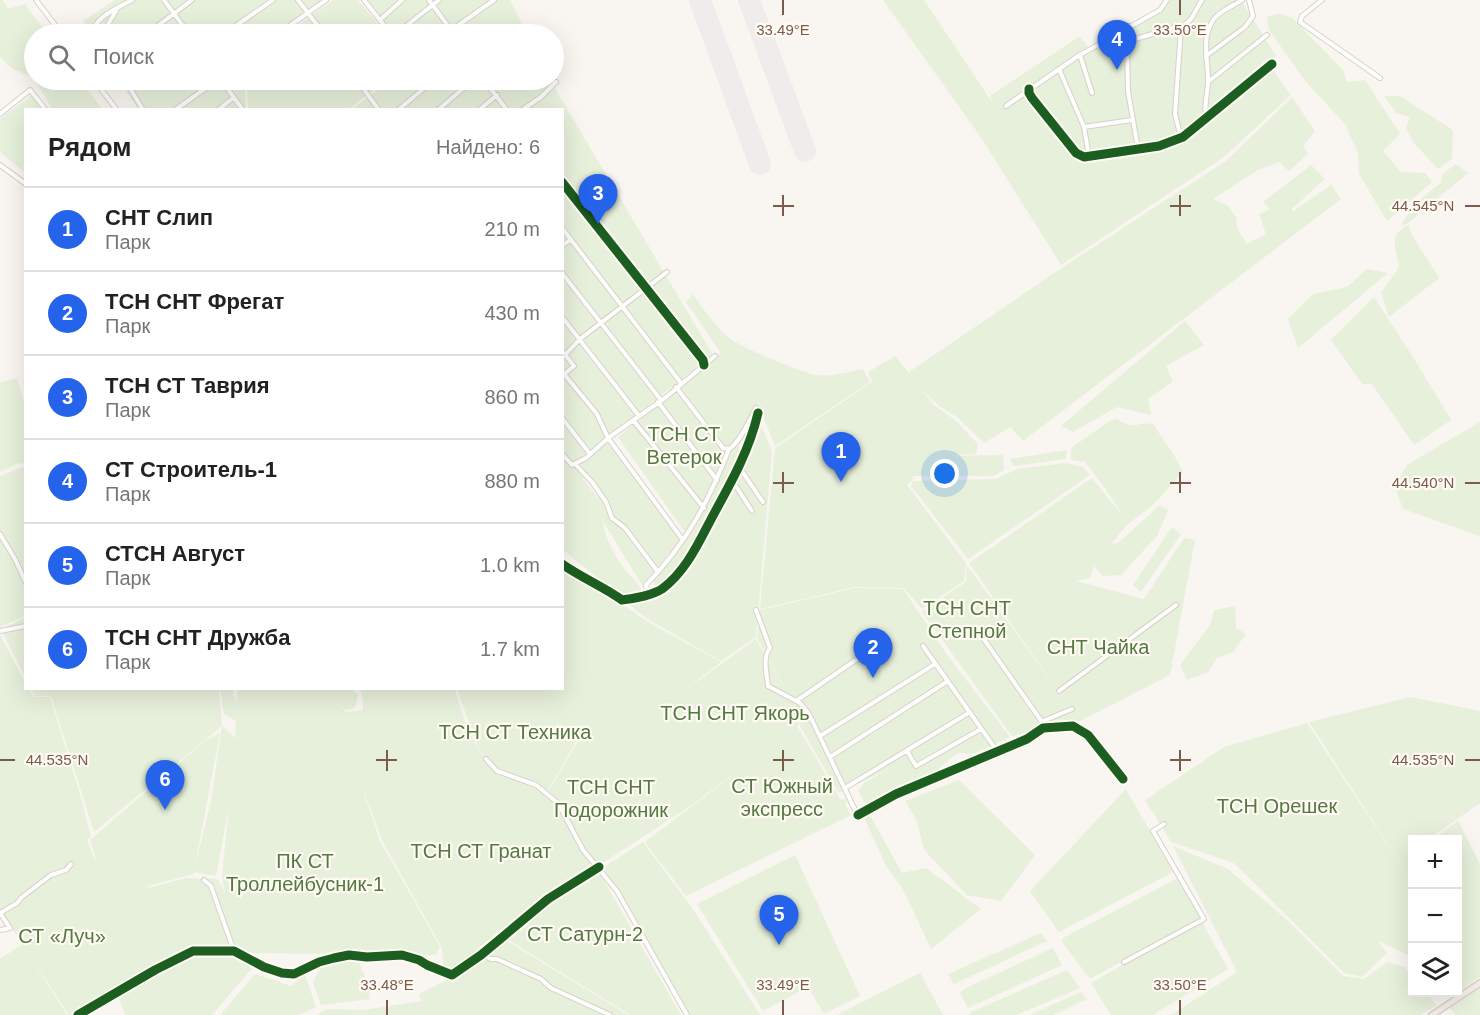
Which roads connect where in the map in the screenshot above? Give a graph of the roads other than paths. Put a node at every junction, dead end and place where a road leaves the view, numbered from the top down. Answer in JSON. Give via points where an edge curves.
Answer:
{"nodes":[{"id":1,"x":36,"y":0,"type":"edge"},
{"id":2,"x":132,"y":0,"type":"edge"},
{"id":3,"x":164,"y":0,"type":"edge"},
{"id":4,"x":192,"y":0,"type":"edge"},
{"id":5,"x":273,"y":0,"type":"edge"},
{"id":6,"x":298,"y":0,"type":"edge"},
{"id":7,"x":326,"y":0,"type":"edge"},
{"id":8,"x":364,"y":0,"type":"edge"},
{"id":9,"x":402,"y":0,"type":"edge"},
{"id":10,"x":429,"y":0,"type":"edge"},
{"id":11,"x":439,"y":0,"type":"edge"},
{"id":12,"x":494,"y":0,"type":"edge"},
{"id":13,"x":1167,"y":0,"type":"edge"},
{"id":14,"x":1202,"y":0,"type":"edge"},
{"id":15,"x":1242,"y":0,"type":"edge"},
{"id":16,"x":1249,"y":0,"type":"edge"},
{"id":17,"x":1322,"y":0,"type":"edge"},
{"id":18,"x":433,"y":5,"type":"junction"},
{"id":19,"x":118,"y":8,"type":"junction"},
{"id":20,"x":174,"y":13,"type":"junction"},
{"id":21,"x":308,"y":13,"type":"junction"},
{"id":22,"x":380,"y":20,"type":"junction"},
{"id":23,"x":54,"y":24,"type":"edge"},
{"id":24,"x":96,"y":24,"type":"edge"},
{"id":25,"x":108,"y":24,"type":"edge"},
{"id":26,"x":160,"y":24,"type":"edge"},
{"id":27,"x":182,"y":24,"type":"edge"},
{"id":28,"x":238,"y":24,"type":"edge"},
{"id":29,"x":293,"y":24,"type":"edge"},
{"id":30,"x":316,"y":24,"type":"edge"},
{"id":31,"x":383,"y":24,"type":"edge"},
{"id":32,"x":409,"y":24,"type":"edge"},
{"id":33,"x":447,"y":24,"type":"edge"},
{"id":34,"x":460,"y":24,"type":"edge"},
{"id":35,"x":1129,"y":26,"type":"junction"},
{"id":36,"x":1182,"y":28,"type":"junction"},
{"id":37,"x":1267,"y":34,"type":"dead end"},
{"id":38,"x":1132,"y":40,"type":"junction"},
{"id":39,"x":1080,"y":55,"type":"junction"},
{"id":40,"x":1206,"y":57,"type":"junction"},
{"id":41,"x":1272,"y":64,"type":"dead end"},
{"id":42,"x":1059,"y":69,"type":"junction"},
{"id":43,"x":1380,"y":78,"type":"dead end"},
{"id":44,"x":1208,"y":82,"type":"junction"},
{"id":45,"x":1029,"y":89,"type":"junction"},
{"id":46,"x":30,"y":90,"type":"edge"},
{"id":47,"x":30,"y":90,"type":"edge"},
{"id":48,"x":102,"y":90,"type":"edge"},
{"id":49,"x":131,"y":90,"type":"edge"},
{"id":50,"x":204,"y":90,"type":"edge"},
{"id":51,"x":227,"y":90,"type":"edge"},
{"id":52,"x":364,"y":90,"type":"edge"},
{"id":53,"x":421,"y":90,"type":"edge"},
{"id":54,"x":461,"y":90,"type":"edge"},
{"id":55,"x":492,"y":90,"type":"edge"},
{"id":56,"x":548,"y":90,"type":"edge"},
{"id":57,"x":1092,"y":93,"type":"dead end"},
{"id":58,"x":496,"y":95,"type":"junction"},
{"id":59,"x":233,"y":98,"type":"junction"},
{"id":60,"x":1006,"y":106,"type":"dead end"},
{"id":61,"x":44,"y":108,"type":"edge"},
{"id":62,"x":115,"y":108,"type":"edge"},
{"id":63,"x":142,"y":108,"type":"edge"},
{"id":64,"x":178,"y":108,"type":"edge"},
{"id":65,"x":220,"y":108,"type":"edge"},
{"id":66,"x":241,"y":108,"type":"edge"},
{"id":67,"x":378,"y":108,"type":"edge"},
{"id":68,"x":400,"y":108,"type":"edge"},
{"id":69,"x":440,"y":108,"type":"edge"},
{"id":70,"x":481,"y":108,"type":"edge"},
{"id":71,"x":506,"y":108,"type":"edge"},
{"id":72,"x":525,"y":108,"type":"edge"},
{"id":73,"x":0,"y":114,"type":"edge"},
{"id":74,"x":1206,"y":117,"type":"junction"},
{"id":75,"x":1132,"y":120,"type":"junction"},
{"id":76,"x":1084,"y":127,"type":"junction"},
{"id":77,"x":1183,"y":137,"type":"junction"},
{"id":78,"x":1138,"y":149,"type":"junction"},
{"id":79,"x":1089,"y":156,"type":"junction"},
{"id":80,"x":0,"y":165,"type":"edge"},
{"id":81,"x":24,"y":183,"type":"edge"},
{"id":82,"x":564,"y":184,"type":"edge"},
{"id":83,"x":564,"y":230,"type":"edge"},
{"id":84,"x":572,"y":239,"type":"junction"},
{"id":85,"x":564,"y":245,"type":"edge"},
{"id":86,"x":667,"y":272,"type":"dead end"},
{"id":87,"x":564,"y":276,"type":"edge"},
{"id":88,"x":646,"y":289,"type":"junction"},
{"id":89,"x":622,"y":307,"type":"junction"},
{"id":90,"x":564,"y":319,"type":"edge"},
{"id":91,"x":601,"y":323,"type":"junction"},
{"id":92,"x":580,"y":339,"type":"junction"},
{"id":93,"x":564,"y":353,"type":"edge"},
{"id":94,"x":715,"y":356,"type":"dead end"},
{"id":95,"x":704,"y":365,"type":"junction"},
{"id":96,"x":564,"y":374,"type":"edge"},
{"id":97,"x":564,"y":376,"type":"edge"},
{"id":98,"x":681,"y":383,"type":"junction"},
{"id":99,"x":676,"y":387,"type":"junction"},
{"id":100,"x":659,"y":401,"type":"junction"},
{"id":101,"x":639,"y":416,"type":"junction"},
{"id":102,"x":633,"y":420,"type":"junction"},
{"id":103,"x":564,"y":421,"type":"edge"},
{"id":104,"x":608,"y":438,"type":"junction"},
{"id":105,"x":729,"y":449,"type":"junction"},
{"id":106,"x":590,"y":454,"type":"junction"},
{"id":107,"x":564,"y":456,"type":"edge"},
{"id":108,"x":576,"y":465,"type":"junction"},
{"id":109,"x":738,"y":466,"type":"junction"},
{"id":110,"x":717,"y":480,"type":"junction"},
{"id":111,"x":732,"y":480,"type":"junction"},
{"id":112,"x":763,"y":502,"type":"dead end"},
{"id":113,"x":704,"y":508,"type":"junction"},
{"id":114,"x":752,"y":511,"type":"dead end"},
{"id":115,"x":0,"y":534,"type":"edge"},
{"id":116,"x":683,"y":540,"type":"junction"},
{"id":117,"x":564,"y":565,"type":"edge"},
{"id":118,"x":659,"y":572,"type":"junction"},
{"id":119,"x":24,"y":579,"type":"edge"},
{"id":120,"x":648,"y":595,"type":"junction"},
{"id":121,"x":1176,"y":605,"type":"dead end"},
{"id":122,"x":756,"y":610,"type":"dead end"},
{"id":123,"x":24,"y":626,"type":"edge"},
{"id":124,"x":0,"y":631,"type":"edge"},
{"id":125,"x":983,"y":638,"type":"dead end"},
{"id":126,"x":923,"y":646,"type":"dead end"},
{"id":127,"x":863,"y":655,"type":"dead end"},
{"id":128,"x":935,"y":664,"type":"junction"},
{"id":129,"x":948,"y":681,"type":"junction"},
{"id":130,"x":1059,"y":691,"type":"dead end"},
{"id":131,"x":796,"y":701,"type":"junction"},
{"id":132,"x":1072,"y":709,"type":"dead end"},
{"id":133,"x":970,"y":712,"type":"junction"},
{"id":134,"x":1042,"y":722,"type":"junction"},
{"id":135,"x":1051,"y":727,"type":"junction"},
{"id":136,"x":981,"y":729,"type":"junction"},
{"id":137,"x":820,"y":736,"type":"junction"},
{"id":138,"x":907,"y":751,"type":"junction"},
{"id":139,"x":997,"y":751,"type":"junction"},
{"id":140,"x":830,"y":758,"type":"junction"},
{"id":141,"x":486,"y":759,"type":"dead end"},
{"id":142,"x":1123,"y":779,"type":"dead end"},
{"id":143,"x":845,"y":788,"type":"junction"},
{"id":144,"x":1164,"y":824,"type":"dead end"},
{"id":145,"x":71,"y":864,"type":"dead end"},
{"id":146,"x":599,"y":867,"type":"junction"},
{"id":147,"x":204,"y":880,"type":"dead end"},
{"id":148,"x":0,"y":930,"type":"edge"},
{"id":149,"x":234,"y":951,"type":"junction"},
{"id":150,"x":481,"y":955,"type":"junction"},
{"id":151,"x":1124,"y":962,"type":"dead end"},
{"id":152,"x":1480,"y":983,"type":"edge"},
{"id":153,"x":78,"y":1015,"type":"edge"},
{"id":154,"x":610,"y":1015,"type":"edge"},
{"id":155,"x":687,"y":1015,"type":"edge"},
{"id":156,"x":1432,"y":1015,"type":"edge"}],
"edges":[{"from":1,"to":23,"type":"street"},
{"from":2,"to":19,"type":"street"},
{"from":3,"to":20,"type":"street"},
{"from":4,"to":20,"type":"street"},
{"from":5,"to":28,"type":"street"},
{"from":6,"to":21,"type":"street"},
{"from":7,"to":21,"type":"street"},
{"from":8,"to":22,"type":"street"},
{"from":9,"to":22,"type":"street"},
{"from":10,"to":18,"type":"street"},
{"from":11,"to":18,"type":"street"},
{"from":12,"to":34,"type":"street"},
{"from":13,"to":35,"type":"street","via":[[1160,10]]},
{"from":14,"to":36,"type":"street"},
{"from":15,"to":40,"type":"street","via":[[1214,18]]},
{"from":16,"to":40,"type":"street","via":[[1253,16],[1245,27]]},
{"from":17,"to":43,"type":"street","via":[[1300,22]]},
{"from":18,"to":32,"type":"street"},
{"from":18,"to":33,"type":"street"},
{"from":19,"to":24,"type":"street"},
{"from":19,"to":25,"type":"street"},
{"from":20,"to":26,"type":"street"},
{"from":20,"to":27,"type":"street"},
{"from":21,"to":29,"type":"street"},
{"from":21,"to":30,"type":"street"},
{"from":22,"to":31,"type":"street"},
{"from":35,"to":38,"type":"street"},
{"from":35,"to":39,"type":"street"},
{"from":36,"to":38,"type":"street"},
{"from":36,"to":77,"type":"street","via":[[1175,114]]},
{"from":37,"to":44,"type":"street"},
{"from":38,"to":75,"type":"street","via":[[1126,49]]},
{"from":39,"to":42,"type":"street"},
{"from":39,"to":57,"type":"street"},
{"from":40,"to":44,"type":"street"},
{"from":41,"to":74,"type":"street"},
{"from":42,"to":45,"type":"street"},
{"from":42,"to":76,"type":"street"},
{"from":44,"to":74,"type":"street"},
{"from":45,"to":60,"type":"street"},
{"from":45,"to":79,"type":"street","via":[[1076,153]]},
{"from":46,"to":61,"type":"street"},
{"from":47,"to":73,"type":"street"},
{"from":48,"to":62,"type":"street"},
{"from":49,"to":63,"type":"street"},
{"from":50,"to":64,"type":"street"},
{"from":51,"to":59,"type":"street"},
{"from":52,"to":67,"type":"street"},
{"from":53,"to":68,"type":"street"},
{"from":54,"to":69,"type":"street"},
{"from":55,"to":58,"type":"street"},
{"from":56,"to":72,"type":"street"},
{"from":58,"to":70,"type":"street"},
{"from":58,"to":71,"type":"street"},
{"from":59,"to":65,"type":"street"},
{"from":59,"to":66,"type":"street"},
{"from":74,"to":77,"type":"street"},
{"from":75,"to":76,"type":"street"},
{"from":75,"to":78,"type":"street"},
{"from":76,"to":79,"type":"street"},
{"from":77,"to":78,"type":"street"},
{"from":78,"to":79,"type":"street"},
{"from":80,"to":81,"type":"street"},
{"from":82,"to":88,"type":"street"},
{"from":83,"to":84,"type":"street"},
{"from":84,"to":85,"type":"street"},
{"from":84,"to":89,"type":"street"},
{"from":86,"to":88,"type":"street"},
{"from":87,"to":91,"type":"street"},
{"from":88,"to":89,"type":"street"},
{"from":88,"to":95,"type":"street"},
{"from":89,"to":91,"type":"street"},
{"from":89,"to":98,"type":"street"},
{"from":90,"to":92,"type":"street"},
{"from":91,"to":92,"type":"street"},
{"from":91,"to":100,"type":"street"},
{"from":92,"to":93,"type":"street"},
{"from":92,"to":101,"type":"street"},
{"from":93,"to":96,"type":"street","via":[[574,366]]},
{"from":94,"to":95,"type":"street"},
{"from":95,"to":98,"type":"street"},
{"from":97,"to":104,"type":"street","via":[[597,414]]},
{"from":98,"to":99,"type":"street"},
{"from":99,"to":100,"type":"street"},
{"from":99,"to":105,"type":"street","via":[[723,447]]},
{"from":100,"to":101,"type":"street"},
{"from":100,"to":110,"type":"street"},
{"from":101,"to":102,"type":"street"},
{"from":102,"to":104,"type":"street"},
{"from":102,"to":113,"type":"street"},
{"from":103,"to":106,"type":"street"},
{"from":104,"to":106,"type":"street"},
{"from":104,"to":116,"type":"street"},
{"from":105,"to":109,"type":"street","via":[[757,411],[753,434]]},
{"from":105,"to":110,"type":"street"},
{"from":106,"to":108,"type":"street"},
{"from":107,"to":108,"type":"street"},
{"from":108,"to":118,"type":"street","via":[[606,502],[612,518],[625,528]]},
{"from":109,"to":111,"type":"street"},
{"from":109,"to":112,"type":"street"},
{"from":110,"to":113,"type":"street"},
{"from":111,"to":114,"type":"street"},
{"from":111,"to":120,"type":"street","via":[[687,562],[664,587]]},
{"from":113,"to":116,"type":"street"},
{"from":115,"to":119,"type":"street"},
{"from":116,"to":118,"type":"street"},
{"from":117,"to":120,"type":"street","via":[[622,600]]},
{"from":118,"to":120,"type":"street","via":[[646,585]]},
{"from":121,"to":130,"type":"street"},
{"from":122,"to":131,"type":"street","via":[[770,648],[765,662],[768,686]]},
{"from":123,"to":124,"type":"street"},
{"from":125,"to":134,"type":"street"},
{"from":126,"to":128,"type":"street"},
{"from":127,"to":131,"type":"street"},
{"from":128,"to":129,"type":"street"},
{"from":128,"to":137,"type":"street"},
{"from":129,"to":133,"type":"street"},
{"from":129,"to":140,"type":"street"},
{"from":131,"to":137,"type":"street","via":[[809,714]]},
{"from":132,"to":134,"type":"street"},
{"from":133,"to":136,"type":"street"},
{"from":133,"to":138,"type":"street"},
{"from":134,"to":135,"type":"street"},
{"from":135,"to":139,"type":"street"},
{"from":135,"to":142,"type":"street","via":[[1072,726],[1088,735]]},
{"from":136,"to":138,"type":"street","via":[[916,766]]},
{"from":136,"to":139,"type":"street"},
{"from":137,"to":140,"type":"street"},
{"from":138,"to":143,"type":"street"},
{"from":139,"to":143,"type":"street","via":[[858,814]]},
{"from":140,"to":143,"type":"street"},
{"from":141,"to":146,"type":"street","via":[[497,771],[536,785],[558,803],[583,850]]},
{"from":144,"to":151,"type":"street","via":[[1153,831],[1204,919]]},
{"from":145,"to":148,"type":"street","via":[[0,913],[10,928]]},
{"from":146,"to":150,"type":"street","via":[[548,899]]},
{"from":146,"to":155,"type":"street","via":[[617,891]]},
{"from":147,"to":149,"type":"street","via":[[211,886]]},
{"from":149,"to":150,"type":"street","via":[[282,974],[294,974],[342,957],[402,955],[452,975]]},
{"from":149,"to":153,"type":"street","via":[[192,951]]},
{"from":150,"to":154,"type":"street","via":[[542,979],[551,988]]},
{"from":152,"to":156,"type":"main road"}]}
